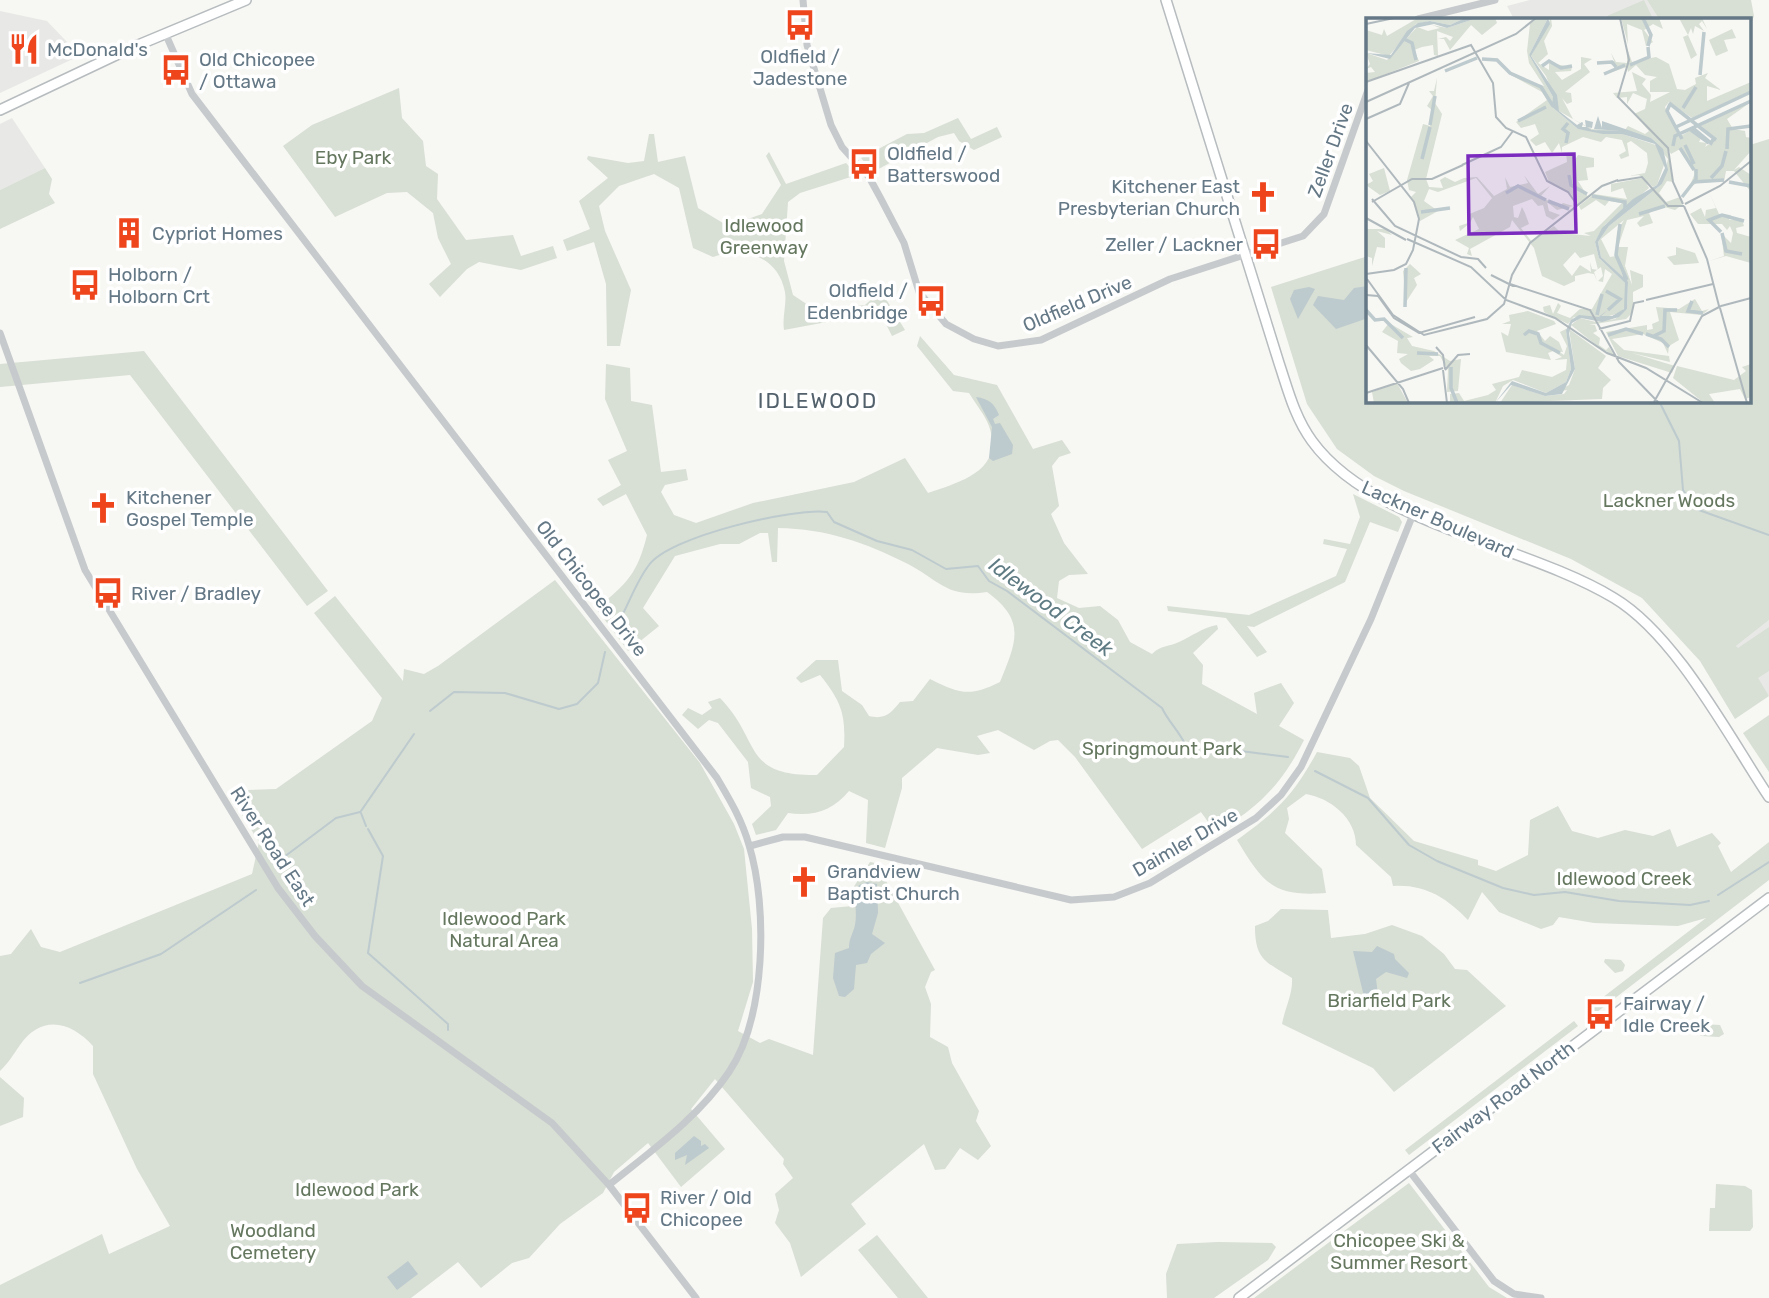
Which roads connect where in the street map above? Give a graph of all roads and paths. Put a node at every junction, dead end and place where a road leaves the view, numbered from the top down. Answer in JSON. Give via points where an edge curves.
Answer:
{"nodes":[{"id":1,"x":247,"y":0,"type":"edge"},
{"id":2,"x":803,"y":0,"type":"edge"},
{"id":3,"x":1166,"y":0,"type":"edge"},
{"id":4,"x":1495,"y":0,"type":"edge"},
{"id":5,"x":1422,"y":18,"type":"edge"},
{"id":6,"x":166,"y":35,"type":"junction"},
{"id":7,"x":1366,"y":96,"type":"edge"},
{"id":8,"x":0,"y":110,"type":"edge"},
{"id":9,"x":1246,"y":256,"type":"junction"},
{"id":10,"x":0,"y":333,"type":"edge"},
{"id":11,"x":1414,"y":512,"type":"junction"},
{"id":12,"x":1769,"y":797,"type":"edge"},
{"id":13,"x":750,"y":846,"type":"junction"},
{"id":14,"x":1769,"y":898,"type":"edge"},
{"id":15,"x":1408,"y":1169,"type":"junction"},
{"id":16,"x":610,"y":1185,"type":"junction"},
{"id":17,"x":696,"y":1298,"type":"edge"},
{"id":18,"x":1239,"y":1298,"type":"edge"},
{"id":19,"x":1541,"y":1298,"type":"edge"}],
"edges":[{"from":1,"to":6,"type":"main road"},
{"from":2,"to":9,"type":"street","name":"Oldfield Drive","via":[[807,45],[835,136],[881,199],[904,243],[919,292],[935,314],[960,333],[998,346],[1030,343],[1170,279]]},
{"from":3,"to":9,"type":"main road","name":"Lackner Boulevard"},
{"from":4,"to":5,"type":"street"},
{"from":6,"to":8,"type":"main road"},
{"from":6,"to":13,"type":"street","name":"Old Chicopee Drive","via":[[192,94],[717,778],[739,815]]},
{"from":7,"to":9,"type":"street","name":"Zeller Drive","via":[[1317,223],[1298,239]]},
{"from":9,"to":11,"type":"main road","name":"Lackner Boulevard","via":[[1293,405],[1312,441],[1351,480]]},
{"from":10,"to":16,"type":"street","name":"River Road East","via":[[85,570],[278,888],[321,944],[362,986],[531,1106]]},
{"from":11,"to":12,"type":"main road","name":"Lackner Boulevard","via":[[1615,598],[1665,644]]},
{"from":11,"to":13,"type":"street","name":"Daimler Drive","via":[[1371,619],[1301,767],[1281,795],[1256,818],[1150,883],[1114,897],[1071,901],[805,836]]},
{"from":13,"to":16,"type":"street","name":"Old Chicopee Drive","via":[[760,951],[759,989],[750,1026],[731,1070],[698,1111]]},
{"from":14,"to":15,"type":"main road","name":"Fairway Road North"},
{"from":15,"to":18,"type":"main road","name":"Fairway Road North"},
{"from":15,"to":19,"type":"street","via":[[1494,1281],[1514,1294]]},
{"from":16,"to":17,"type":"street","name":"River Road East"}]}
